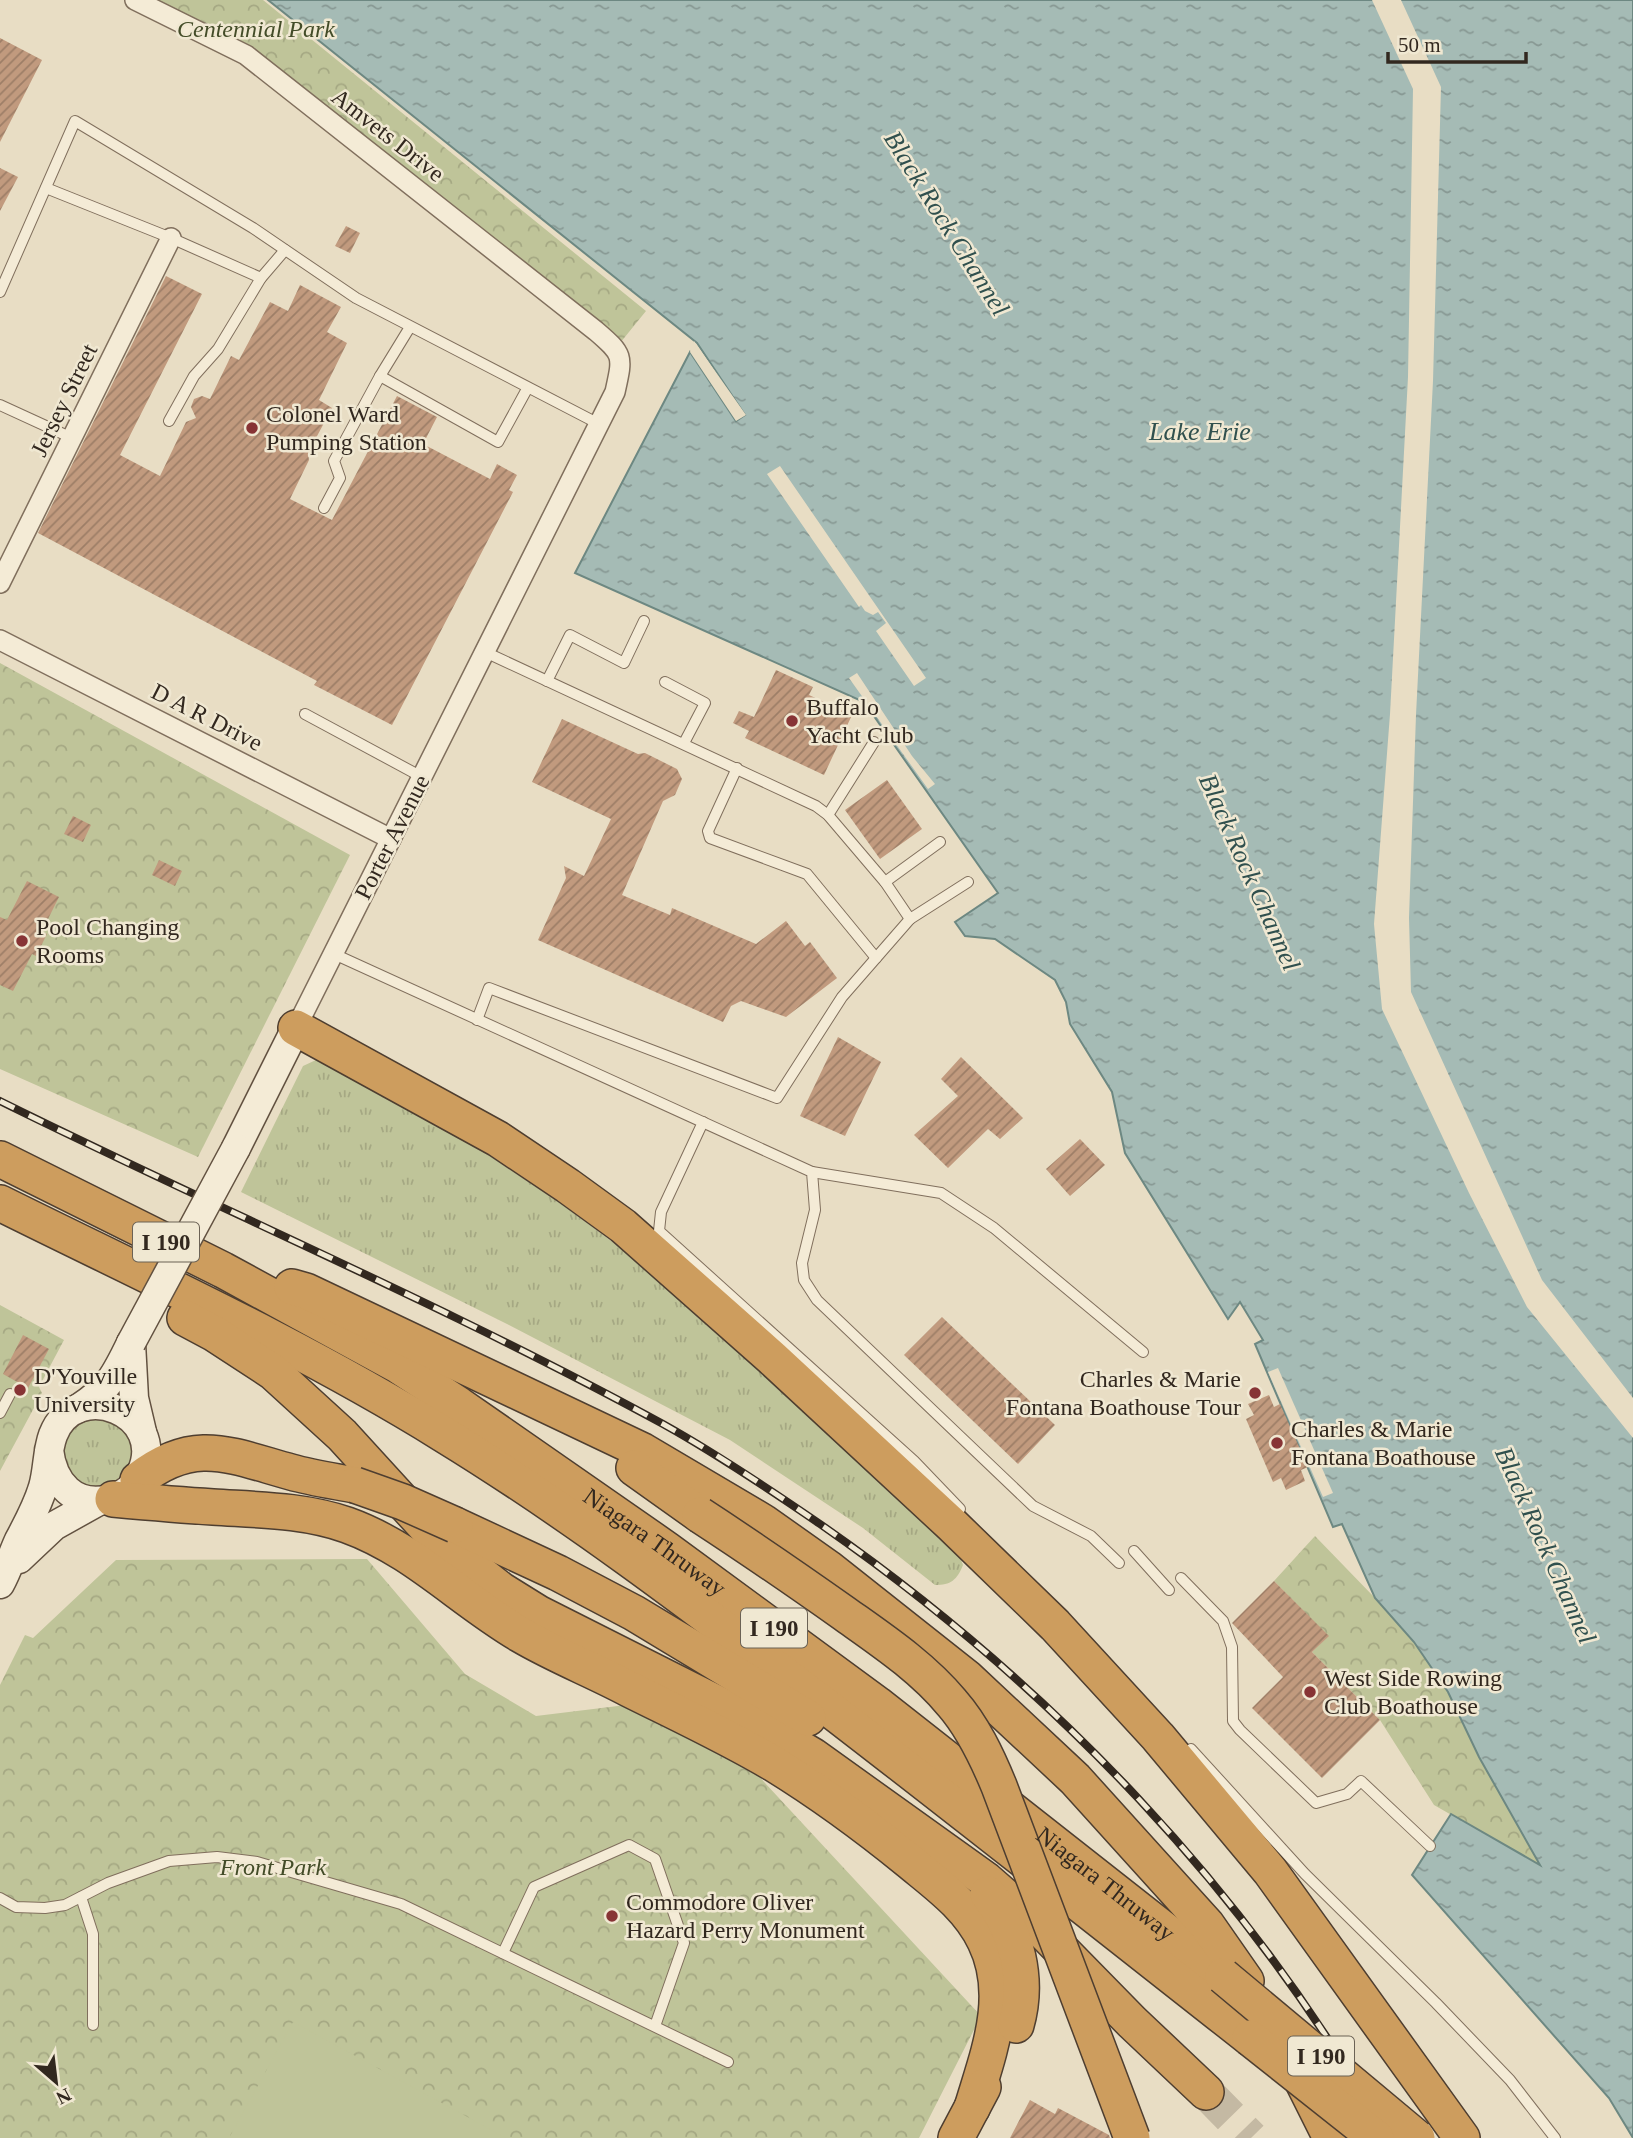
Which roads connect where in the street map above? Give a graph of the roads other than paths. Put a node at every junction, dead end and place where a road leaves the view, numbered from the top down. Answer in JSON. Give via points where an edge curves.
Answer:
{"nodes":[{"id":1,"x":135,"y":0,"type":"edge"},
{"id":2,"x":46,"y":188,"type":"junction"},
{"id":3,"x":171,"y":238,"type":"junction"},
{"id":4,"x":285,"y":250,"type":"junction"},
{"id":5,"x":261,"y":278,"type":"junction"},
{"id":6,"x":0,"y":292,"type":"edge"},
{"id":7,"x":410,"y":327,"type":"junction"},
{"id":8,"x":596,"y":331,"type":"joint"},
{"id":9,"x":380,"y":376,"type":"junction"},
{"id":10,"x":527,"y":388,"type":"junction"},
{"id":11,"x":0,"y":405,"type":"edge"},
{"id":12,"x":169,"y":421,"type":"dead end"},
{"id":13,"x":599,"y":424,"type":"junction"},
{"id":14,"x":72,"y":438,"type":"junction"},
{"id":15,"x":324,"y":508,"type":"dead end"},
{"id":16,"x":0,"y":583,"type":"edge"},
{"id":17,"x":644,"y":621,"type":"dead end"},
{"id":18,"x":0,"y":640,"type":"edge"},
{"id":19,"x":485,"y":652,"type":"junction"},
{"id":20,"x":547,"y":681,"type":"junction"},
{"id":21,"x":665,"y":682,"type":"dead end"},
{"id":22,"x":305,"y":714,"type":"dead end"},
{"id":23,"x":874,"y":742,"type":"dead end"},
{"id":24,"x":684,"y":743,"type":"junction"},
{"id":25,"x":737,"y":768,"type":"junction"},
{"id":26,"x":422,"y":776,"type":"junction"},
{"id":27,"x":828,"y":815,"type":"junction"},
{"id":28,"x":391,"y":839,"type":"junction"},
{"id":29,"x":940,"y":842,"type":"dead end"},
{"id":30,"x":885,"y":882,"type":"junction"},
{"id":31,"x":968,"y":882,"type":"dead end"},
{"id":32,"x":910,"y":919,"type":"junction"},
{"id":33,"x":334,"y":954,"type":"junction"},
{"id":34,"x":876,"y":958,"type":"junction"},
{"id":35,"x":477,"y":1020,"type":"junction"},
{"id":36,"x":296,"y":1028,"type":"junction"},
{"id":37,"x":703,"y":1122,"type":"junction"},
{"id":38,"x":0,"y":1159,"type":"edge"},
{"id":39,"x":812,"y":1172,"type":"junction"},
{"id":40,"x":0,"y":1203,"type":"edge"},
{"id":41,"x":0,"y":1225,"type":"edge"},
{"id":42,"x":223,"y":1270,"type":"junction"},
{"id":43,"x":131,"y":1343,"type":"junction"},
{"id":44,"x":1143,"y":1352,"type":"dead end"},
{"id":45,"x":10,"y":1394,"type":"dead end"},
{"id":46,"x":77,"y":1409,"type":"junction"},
{"id":47,"x":0,"y":1413,"type":"edge"},
{"id":48,"x":584,"y":1425,"type":"junction"},
{"id":49,"x":142,"y":1432,"type":"junction"},
{"id":50,"x":49,"y":1450,"type":"junction"},
{"id":51,"x":116,"y":1494,"type":"junction"},
{"id":52,"x":970,"y":1520,"type":"dead end"},
{"id":53,"x":1134,"y":1551,"type":"dead end"},
{"id":54,"x":1119,"y":1563,"type":"dead end"},
{"id":55,"x":4,"y":1569,"type":"edge"},
{"id":56,"x":1181,"y":1578,"type":"dead end"},
{"id":57,"x":1169,"y":1590,"type":"dead end"},
{"id":58,"x":1186,"y":1745,"type":"dead end"},
{"id":59,"x":935,"y":1790,"type":"junction"},
{"id":60,"x":929,"y":1839,"type":"junction"},
{"id":61,"x":1430,"y":1846,"type":"dead end"},
{"id":62,"x":81,"y":1897,"type":"junction"},
{"id":63,"x":0,"y":1898,"type":"edge"},
{"id":64,"x":503,"y":1953,"type":"junction"},
{"id":65,"x":1211,"y":1987,"type":"junction"},
{"id":66,"x":93,"y":2025,"type":"dead end"},
{"id":67,"x":655,"y":2026,"type":"junction"},
{"id":68,"x":728,"y":2062,"type":"dead end"},
{"id":69,"x":1206,"y":2092,"type":"tunnel mouth"},
{"id":70,"x":972,"y":2108,"type":"junction"},
{"id":71,"x":956,"y":2138,"type":"edge"},
{"id":72,"x":1132,"y":2138,"type":"edge"},
{"id":73,"x":1331,"y":2138,"type":"edge"},
{"id":74,"x":1376,"y":2138,"type":"edge"},
{"id":75,"x":1417,"y":2138,"type":"edge"},
{"id":76,"x":1462,"y":2138,"type":"edge"},
{"id":77,"x":1555,"y":2138,"type":"edge"}],
"edges":[{"from":1,"to":8,"type":"street","name":"Amvets Drive","via":[[246,55]]},
{"from":2,"to":3,"type":"lane"},
{"from":2,"to":4,"type":"lane","via":[[75,121]]},
{"from":2,"to":6,"type":"lane"},
{"from":3,"to":5,"type":"lane"},
{"from":3,"to":14,"type":"street","name":"Jersey Street"},
{"from":4,"to":5,"type":"lane"},
{"from":4,"to":7,"type":"lane","via":[[356,299]]},
{"from":5,"to":12,"type":"lane"},
{"from":7,"to":9,"type":"lane"},
{"from":7,"to":10,"type":"lane"},
{"from":8,"to":13,"type":"street","name":"Porter Avenue","via":[[620,355],[615,392]]},
{"from":9,"to":10,"type":"lane","via":[[498,442]]},
{"from":9,"to":15,"type":"lane","via":[[334,461],[340,478]]},
{"from":10,"to":13,"type":"lane"},
{"from":11,"to":14,"type":"lane"},
{"from":13,"to":19,"type":"street","name":"Porter Avenue"},
{"from":14,"to":16,"type":"street","name":"Jersey Street"},
{"from":17,"to":20,"type":"lane","via":[[624,663],[570,635]]},
{"from":18,"to":28,"type":"street","name":"D A R Drive"},
{"from":19,"to":20,"type":"lane"},
{"from":19,"to":26,"type":"street","name":"Porter Avenue"},
{"from":20,"to":24,"type":"lane"},
{"from":21,"to":24,"type":"lane","via":[[705,703]]},
{"from":22,"to":26,"type":"lane"},
{"from":23,"to":27,"type":"lane"},
{"from":24,"to":25,"type":"lane"},
{"from":25,"to":27,"type":"lane"},
{"from":25,"to":34,"type":"lane","via":[[708,831],[710,838],[807,874]]},
{"from":26,"to":28,"type":"street","name":"Porter Avenue"},
{"from":27,"to":30,"type":"lane"},
{"from":28,"to":33,"type":"street","name":"Porter Avenue"},
{"from":29,"to":30,"type":"lane"},
{"from":30,"to":32,"type":"lane"},
{"from":31,"to":32,"type":"lane"},
{"from":32,"to":34,"type":"lane"},
{"from":33,"to":35,"type":"lane"},
{"from":33,"to":36,"type":"street","name":"Porter Avenue"},
{"from":34,"to":35,"type":"lane","via":[[842,997],[777,1098],[489,988]]},
{"from":35,"to":37,"type":"lane"},
{"from":36,"to":43,"type":"street","name":"Porter Avenue","bridge":true},
{"from":36,"to":76,"type":"highway","via":[[498,1139],[623,1226],[952,1525],[1074,1645],[1270,1871]]},
{"from":37,"to":39,"type":"lane"},
{"from":37,"to":52,"type":"lane","via":[[661,1212],[659,1231],[914,1461]]},
{"from":38,"to":42,"type":"highway","name":"Niagara Thruway","number":"I 190"},
{"from":39,"to":44,"type":"lane","via":[[941,1193],[994,1228]]},
{"from":39,"to":54,"type":"lane","via":[[815,1210],[802,1263],[804,1280],[817,1300],[1033,1506],[1091,1536]]},
{"from":40,"to":59,"type":"highway","name":"Niagara Thruway","number":"I 190","via":[[270,1336],[445,1435],[564,1513]]},
{"from":41,"to":60,"type":"highway","via":[[175,1313],[273,1372],[342,1435],[426,1527],[501,1590],[538,1614],[762,1726],[824,1763]]},
{"from":42,"to":48,"type":"highway","via":[[306,1291]]},
{"from":42,"to":65,"type":"highway","name":"Niagara Thruway","number":"I 190","via":[[399,1366],[655,1541],[937,1750]]},
{"from":43,"to":46,"type":"street","name":"Porter Avenue","via":[[102,1392]]},
{"from":43,"to":49,"type":"street","via":[[134,1398]]},
{"from":45,"to":47,"type":"lane"},
{"from":46,"to":49,"type":"street","via":[[107,1405],[133,1419]]},
{"from":46,"to":50,"type":"street","name":"Porter Avenue","via":[[63,1419]]},
{"from":48,"to":72,"type":"highway","bridge":true,"via":[[638,1472],[902,1655],[954,1705],[999,1786]]},
{"from":48,"to":73,"type":"highway","via":[[643,1451],[785,1537],[898,1621],[1022,1728],[1122,1828],[1221,1943],[1286,2048]]},
{"from":49,"to":51,"type":"street","via":[[145,1465]]},
{"from":50,"to":51,"type":"street","via":[[57,1480],[68,1492],[82,1499]]},
{"from":50,"to":55,"type":"street","name":"Porter Avenue","via":[[32,1518]]},
{"from":51,"to":55,"type":"street","name":"Porter Avenue","via":[[54,1526]]},
{"from":51,"to":59,"type":"highway","bridge":true,"via":[[167,1460],[193,1452],[233,1455],[295,1474],[355,1485],[558,1573],[634,1613],[868,1759]]},
{"from":51,"to":70,"type":"highway","via":[[313,1515],[359,1530],[408,1555],[523,1637],[703,1726],[830,1800],[959,1902],[986,1944],[997,1984],[997,2012]]},
{"from":53,"to":57,"type":"lane"},
{"from":56,"to":61,"type":"lane","via":[[1223,1621],[1232,1647],[1233,1721],[1240,1730],[1316,1803],[1347,1794],[1361,1781]]},
{"from":58,"to":77,"type":"lane","via":[[1304,1874],[1510,2080]]},
{"from":59,"to":65,"type":"highway","name":"Niagara Thruway","number":"I 190"},
{"from":60,"to":69,"type":"highway","via":[[1010,1900]]},
{"from":60,"to":70,"type":"highway","via":[[986,1890],[1006,1922],[1018,1957],[1021,1999],[1013,2034]]},
{"from":62,"to":63,"type":"lane","via":[[45,1909],[16,1907]]},
{"from":62,"to":64,"type":"lane","via":[[108,1882],[169,1861],[217,1857],[257,1862],[401,1904]]},
{"from":62,"to":66,"type":"lane","via":[[93,1934]]},
{"from":64,"to":67,"type":"lane"},
{"from":64,"to":67,"type":"lane","via":[[534,1887],[629,1845],[654,1859],[684,1943]]},
{"from":65,"to":74,"type":"highway","name":"Niagara Thruway","number":"I 190","bridge":true},
{"from":65,"to":75,"type":"highway","name":"Niagara Thruway","number":"I 190","bridge":true},
{"from":67,"to":68,"type":"lane"},
{"from":70,"to":71,"type":"highway"}]}
